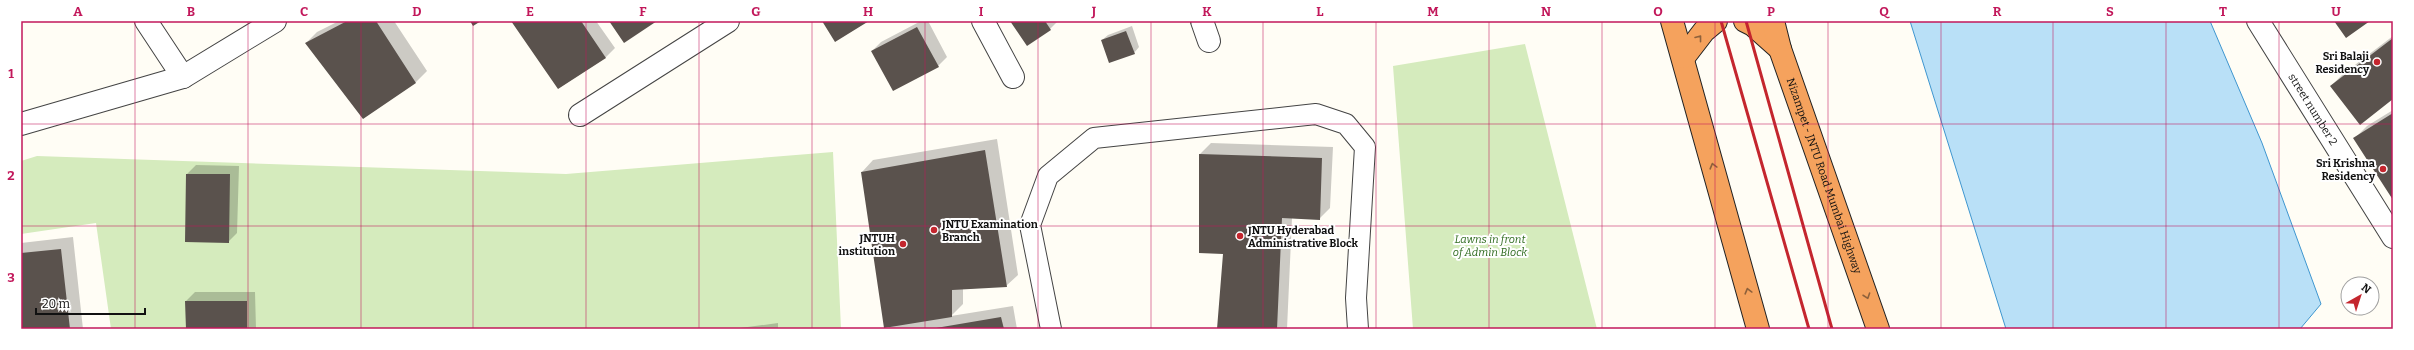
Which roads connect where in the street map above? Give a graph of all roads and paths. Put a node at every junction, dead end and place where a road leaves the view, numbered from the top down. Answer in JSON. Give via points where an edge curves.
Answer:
{"nodes":[{"id":1,"x":146,"y":21,"type":"edge"},
{"id":2,"x":274,"y":21,"type":"edge"},
{"id":3,"x":728,"y":21,"type":"edge"},
{"id":4,"x":983,"y":21,"type":"edge"},
{"id":5,"x":1672,"y":21,"type":"edge"},
{"id":6,"x":1716,"y":21,"type":"edge"},
{"id":7,"x":1745,"y":21,"type":"edge"},
{"id":8,"x":1773,"y":21,"type":"edge"},
{"id":9,"x":2258,"y":21,"type":"edge"},
{"id":10,"x":1780,"y":49,"type":"junction"},
{"id":11,"x":1684,"y":57,"type":"junction"},
{"id":12,"x":183,"y":77,"type":"junction"},
{"id":13,"x":1013,"y":77,"type":"dead end"},
{"id":14,"x":580,"y":115,"type":"dead end"},
{"id":15,"x":21,"y":124,"type":"edge"},
{"id":16,"x":2393,"y":237,"type":"edge"},
{"id":17,"x":1051,"y":329,"type":"edge"},
{"id":18,"x":1358,"y":329,"type":"edge"},
{"id":19,"x":1758,"y":329,"type":"edge"},
{"id":20,"x":1878,"y":329,"type":"edge"}],
"edges":[{"from":1,"to":12,"type":"street"},
{"from":2,"to":12,"type":"street"},
{"from":3,"to":14,"type":"street"},
{"from":4,"to":13,"type":"street"},
{"from":5,"to":11,"type":"highway"},
{"from":11,"to":6,"type":"highway","one_way":true,"via":[[1704,31]]},
{"from":7,"to":10,"type":"highway"},
{"from":8,"to":10,"type":"highway","name":"Nizampet - JNTU Road Mumbai Highway"},
{"from":9,"to":16,"type":"street","name":"street number 2"},
{"from":10,"to":20,"type":"highway","name":"Nizampet - JNTU Road Mumbai Highway","one_way":true},
{"from":19,"to":11,"type":"highway","one_way":true},
{"from":12,"to":15,"type":"street"},
{"from":17,"to":18,"type":"lane","via":[[1030,225],[1048,176],[1094,138],[1316,114],[1346,124],[1365,147],[1356,298]]}]}
